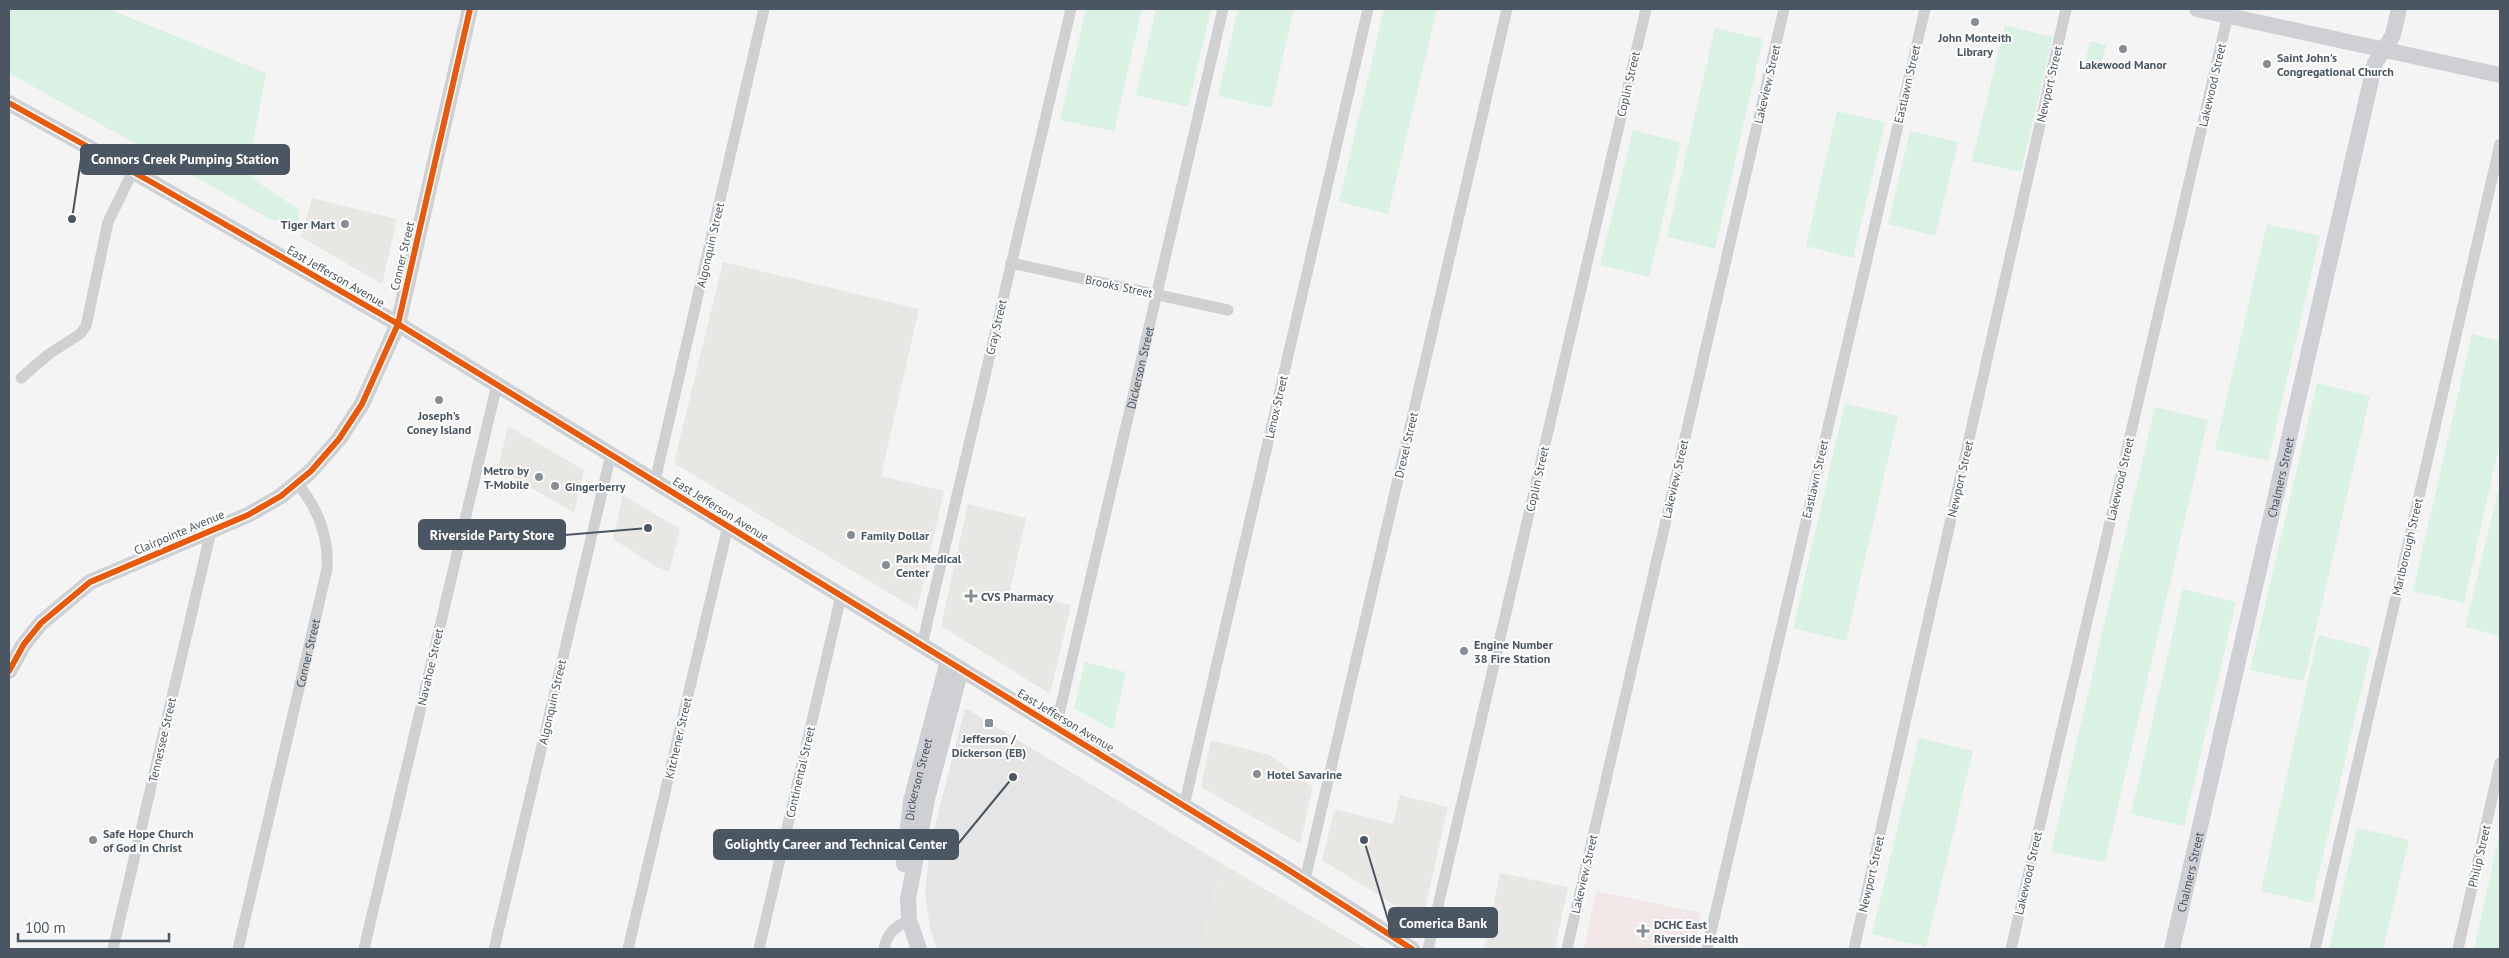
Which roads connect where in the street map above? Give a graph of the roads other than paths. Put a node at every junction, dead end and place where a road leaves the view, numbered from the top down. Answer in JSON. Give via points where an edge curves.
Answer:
{"nodes":[{"id":1,"x":470,"y":9,"type":"edge"},
{"id":2,"x":764,"y":9,"type":"edge"},
{"id":3,"x":1071,"y":9,"type":"edge"},
{"id":4,"x":1223,"y":9,"type":"edge"},
{"id":5,"x":1368,"y":9,"type":"edge"},
{"id":6,"x":1507,"y":9,"type":"edge"},
{"id":7,"x":1646,"y":9,"type":"edge"},
{"id":8,"x":1784,"y":9,"type":"edge"},
{"id":9,"x":1925,"y":9,"type":"edge"},
{"id":10,"x":2066,"y":9,"type":"edge"},
{"id":11,"x":2197,"y":9,"type":"edge"},
{"id":12,"x":2399,"y":9,"type":"edge"},
{"id":13,"x":2229,"y":12,"type":"edge"},
{"id":14,"x":2384,"y":49,"type":"junction"},
{"id":15,"x":2500,"y":74,"type":"edge"},
{"id":16,"x":9,"y":103,"type":"edge"},
{"id":17,"x":2500,"y":144,"type":"edge"},
{"id":18,"x":133,"y":171,"type":"junction"},
{"id":19,"x":1011,"y":263,"type":"junction"},
{"id":20,"x":1156,"y":294,"type":"junction"},
{"id":21,"x":1228,"y":310,"type":"dead end"},
{"id":22,"x":398,"y":324,"type":"junction"},
{"id":23,"x":21,"y":378,"type":"dead end"},
{"id":24,"x":497,"y":384,"type":"junction"},
{"id":25,"x":611,"y":454,"type":"junction"},
{"id":26,"x":655,"y":481,"type":"junction"},
{"id":27,"x":297,"y":483,"type":"junction"},
{"id":28,"x":728,"y":526,"type":"junction"},
{"id":29,"x":211,"y":531,"type":"junction"},
{"id":30,"x":841,"y":596,"type":"junction"},
{"id":31,"x":922,"y":645,"type":"junction"},
{"id":32,"x":955,"y":665,"type":"junction"},
{"id":33,"x":9,"y":671,"type":"edge"},
{"id":34,"x":1056,"y":727,"type":"junction"},
{"id":35,"x":2500,"y":763,"type":"edge"},
{"id":36,"x":1184,"y":806,"type":"junction"},
{"id":37,"x":1305,"y":880,"type":"junction"},
{"id":38,"x":910,"y":920,"type":"junction"},
{"id":39,"x":113,"y":949,"type":"edge"},
{"id":40,"x":238,"y":949,"type":"edge"},
{"id":41,"x":364,"y":949,"type":"edge"},
{"id":42,"x":494,"y":949,"type":"edge"},
{"id":43,"x":628,"y":949,"type":"edge"},
{"id":44,"x":759,"y":949,"type":"edge"},
{"id":45,"x":884,"y":949,"type":"edge"},
{"id":46,"x":920,"y":949,"type":"edge"},
{"id":47,"x":1412,"y":949,"type":"edge"},
{"id":48,"x":1428,"y":949,"type":"edge"},
{"id":49,"x":1567,"y":949,"type":"edge"},
{"id":50,"x":1707,"y":949,"type":"edge"},
{"id":51,"x":1854,"y":949,"type":"edge"},
{"id":52,"x":2011,"y":949,"type":"edge"},
{"id":53,"x":2172,"y":949,"type":"edge"},
{"id":54,"x":2315,"y":949,"type":"edge"},
{"id":55,"x":2458,"y":949,"type":"edge"}],
"edges":[{"from":1,"to":22,"type":"street","name":"Conner Street"},
{"from":2,"to":26,"type":"street","name":"Algonquin Street"},
{"from":3,"to":19,"type":"street","name":"Gray Street"},
{"from":4,"to":20,"type":"street","name":"Dickerson Street"},
{"from":5,"to":36,"type":"street","name":"Lenox Street"},
{"from":6,"to":37,"type":"street","name":"Drexel Street"},
{"from":7,"to":48,"type":"street","name":"Coplin Street"},
{"from":8,"to":49,"type":"street","name":"Lakeview Street"},
{"from":9,"to":50,"type":"street","name":"Eastlawn Street"},
{"from":10,"to":51,"type":"street","name":"Newport Street"},
{"from":11,"to":13,"type":"street"},
{"from":12,"to":14,"type":"street","name":"Chalmers Street","via":[[2392,35]]},
{"from":13,"to":14,"type":"street"},
{"from":13,"to":52,"type":"street","name":"Lakewood Street"},
{"from":14,"to":15,"type":"street"},
{"from":14,"to":53,"type":"street","name":"Chalmers Street","via":[[2375,62],[2342,201]]},
{"from":16,"to":18,"type":"street","name":"East Jefferson Avenue"},
{"from":17,"to":54,"type":"street","name":"Marlborough Street"},
{"from":18,"to":22,"type":"street","name":"East Jefferson Avenue"},
{"from":18,"to":23,"type":"street","via":[[108,222],[86,326]]},
{"from":19,"to":20,"type":"street","name":"Brooks Street"},
{"from":19,"to":31,"type":"street","name":"Gray Street"},
{"from":20,"to":21,"type":"street","name":"Brooks Street"},
{"from":20,"to":34,"type":"street","name":"Dickerson Street"},
{"from":22,"to":24,"type":"street","name":"East Jefferson Avenue"},
{"from":22,"to":27,"type":"street","name":"Conner Street","via":[[362,404],[339,440]]},
{"from":24,"to":25,"type":"street","name":"East Jefferson Avenue"},
{"from":24,"to":41,"type":"street","name":"Navahoe Street"},
{"from":25,"to":26,"type":"street","name":"East Jefferson Avenue"},
{"from":25,"to":42,"type":"street","name":"Algonquin Street"},
{"from":26,"to":28,"type":"street","name":"East Jefferson Avenue"},
{"from":27,"to":29,"type":"street","name":"Clairpointe Avenue","via":[[248,515]]},
{"from":27,"to":40,"type":"street","name":"Conner Street","via":[[309,497],[324,530],[327,569]]},
{"from":28,"to":30,"type":"street","name":"East Jefferson Avenue"},
{"from":28,"to":43,"type":"street","name":"Kitchener Street"},
{"from":29,"to":33,"type":"street","name":"Clairpointe Avenue","via":[[90,582],[36,630]]},
{"from":29,"to":39,"type":"street","name":"Tennessee Street"},
{"from":30,"to":31,"type":"street","name":"East Jefferson Avenue"},
{"from":30,"to":44,"type":"street","name":"Continental Street"},
{"from":31,"to":32,"type":"street","name":"East Jefferson Avenue"},
{"from":32,"to":34,"type":"street","name":"East Jefferson Avenue"},
{"from":32,"to":38,"type":"street","name":"Dickerson Street","via":[[911,801],[903,877]]},
{"from":34,"to":36,"type":"street","name":"East Jefferson Avenue"},
{"from":35,"to":55,"type":"street","name":"Philip Street"},
{"from":36,"to":37,"type":"street","name":"East Jefferson Avenue"},
{"from":37,"to":47,"type":"street","name":"East Jefferson Avenue"},
{"from":38,"to":45,"type":"street","via":[[894,928]]},
{"from":38,"to":46,"type":"street","name":"Dickerson Street"}]}
